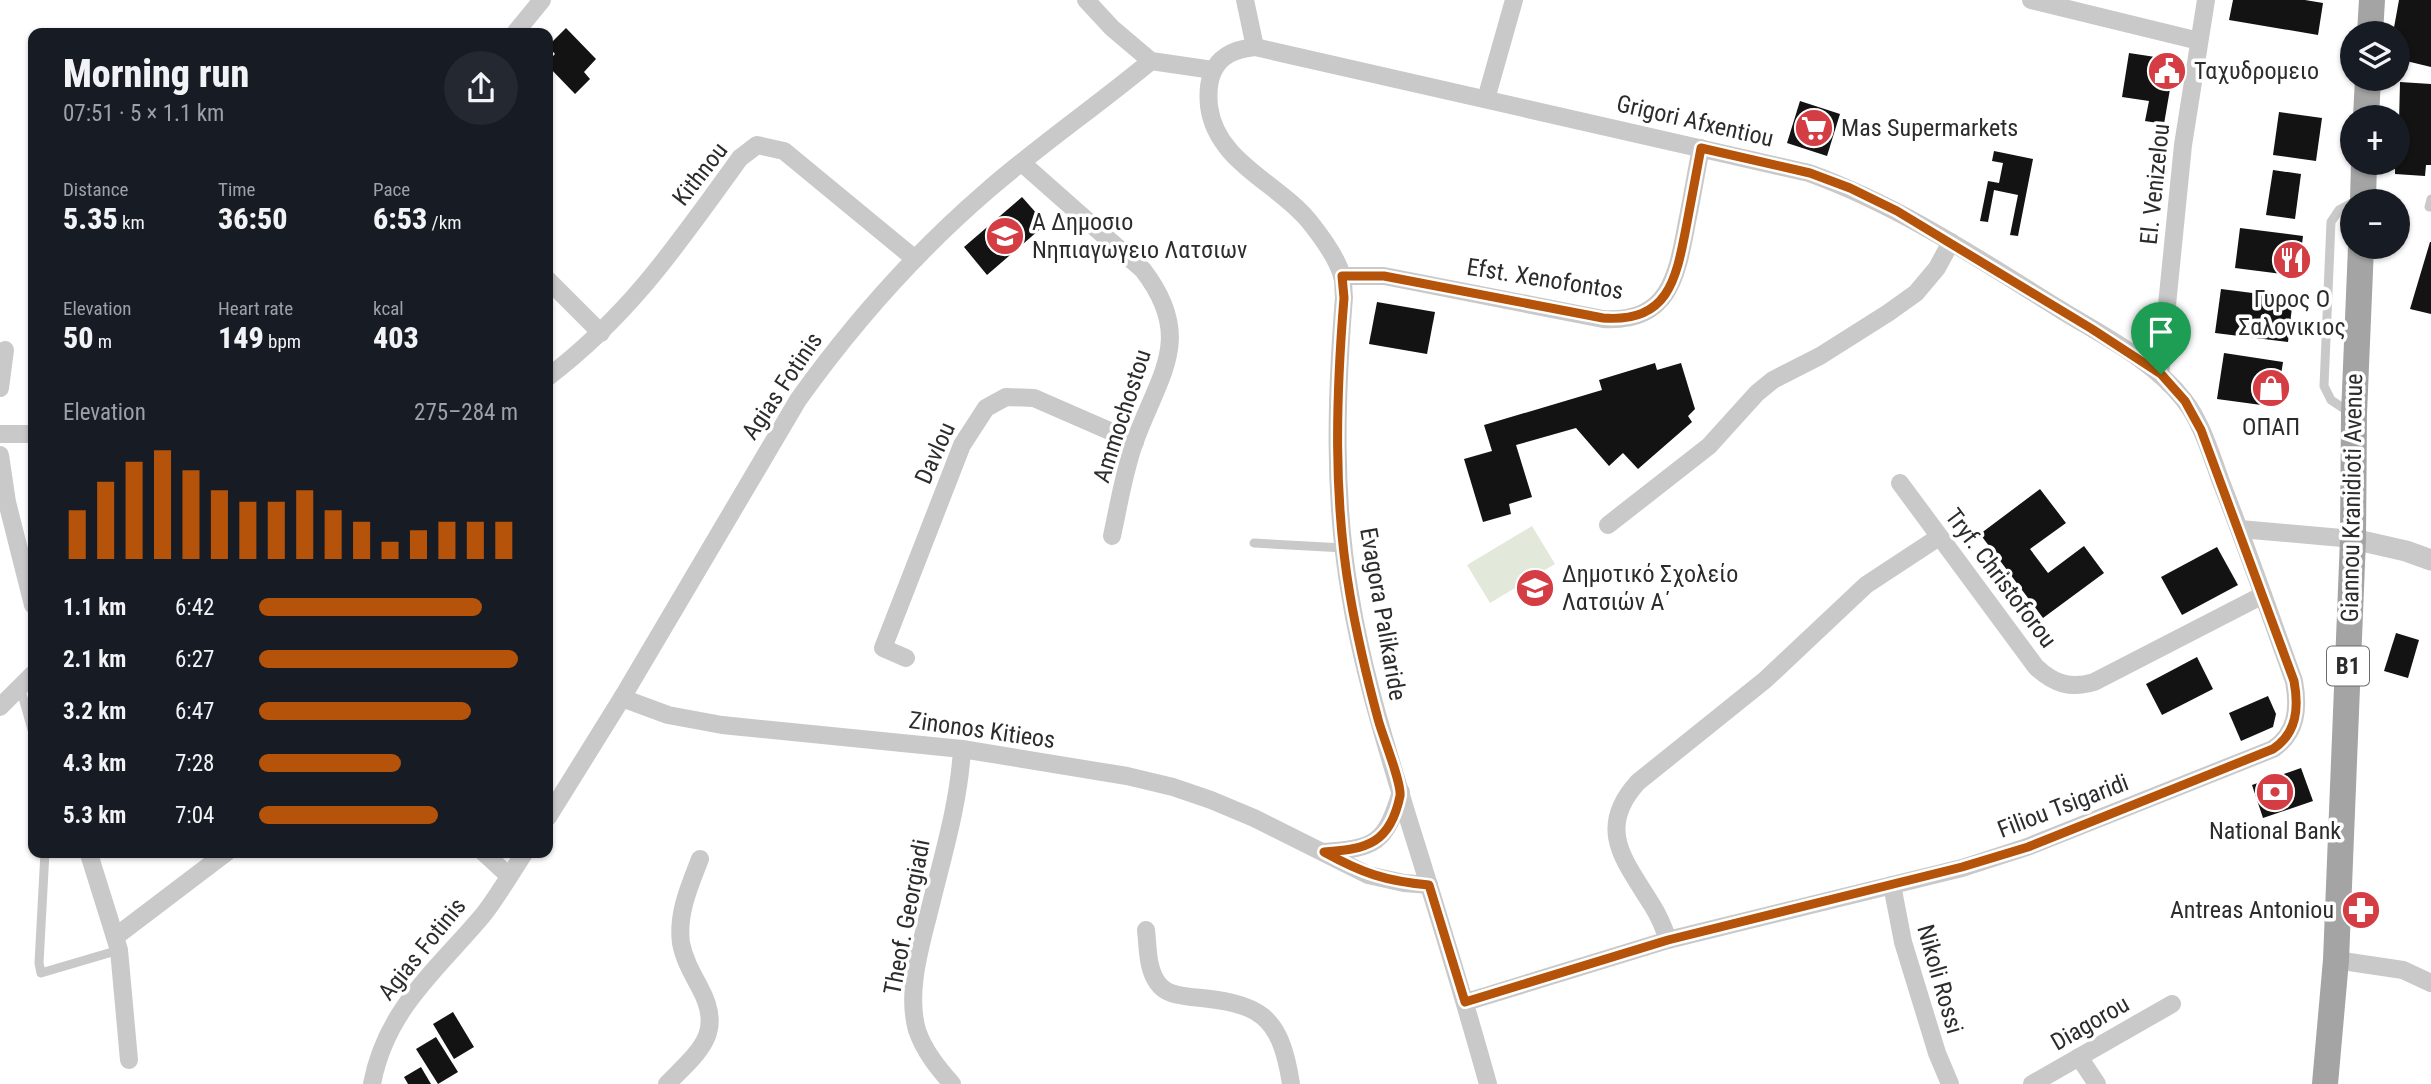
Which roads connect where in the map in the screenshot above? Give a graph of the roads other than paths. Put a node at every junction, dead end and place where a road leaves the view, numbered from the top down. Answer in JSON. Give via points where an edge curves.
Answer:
{"nodes":[{"id":1,"x":542,"y":0,"type":"edge"},
{"id":2,"x":1086,"y":0,"type":"edge"},
{"id":3,"x":1245,"y":0,"type":"edge"},
{"id":4,"x":1514,"y":0,"type":"edge"},
{"id":5,"x":2031,"y":0,"type":"edge"},
{"id":6,"x":2206,"y":0,"type":"edge"},
{"id":7,"x":2372,"y":0,"type":"edge"},
{"id":8,"x":2371,"y":21,"type":"edge"},
{"id":9,"x":519,"y":28,"type":"edge"},
{"id":10,"x":2199,"y":41,"type":"junction"},
{"id":11,"x":1255,"y":47,"type":"junction"},
{"id":12,"x":1151,"y":61,"type":"junction"},
{"id":13,"x":1213,"y":70,"type":"junction"},
{"id":14,"x":1486,"y":99,"type":"junction"},
{"id":15,"x":1701,"y":148,"type":"junction"},
{"id":16,"x":1022,"y":163,"type":"junction"},
{"id":17,"x":2431,"y":199,"type":"edge"},
{"id":18,"x":2431,"y":207,"type":"edge"},
{"id":19,"x":2340,"y":210,"type":"edge"},
{"id":20,"x":1951,"y":242,"type":"junction"},
{"id":21,"x":915,"y":259,"type":"junction"},
{"id":22,"x":2360,"y":259,"type":"edge"},
{"id":23,"x":1342,"y":276,"type":"junction"},
{"id":24,"x":553,"y":285,"type":"edge"},
{"id":25,"x":601,"y":333,"type":"junction"},
{"id":26,"x":5,"y":350,"type":"dead end"},
{"id":27,"x":553,"y":373,"type":"edge"},
{"id":28,"x":2161,"y":374,"type":"junction"},
{"id":29,"x":0,"y":388,"type":"edge"},
{"id":30,"x":2354,"y":414,"type":"junction"},
{"id":31,"x":28,"y":433,"type":"edge"},
{"id":32,"x":0,"y":434,"type":"edge"},
{"id":33,"x":1135,"y":442,"type":"junction"},
{"id":34,"x":0,"y":454,"type":"edge"},
{"id":35,"x":1900,"y":483,"type":"dead end"},
{"id":36,"x":1608,"y":525,"type":"dead end"},
{"id":37,"x":2239,"y":529,"type":"junction"},
{"id":38,"x":1112,"y":536,"type":"dead end"},
{"id":39,"x":1939,"y":537,"type":"junction"},
{"id":40,"x":2353,"y":539,"type":"junction"},
{"id":41,"x":1254,"y":543,"type":"dead end"},
{"id":42,"x":1343,"y":548,"type":"junction"},
{"id":43,"x":2431,"y":560,"type":"edge"},
{"id":44,"x":28,"y":585,"type":"edge"},
{"id":45,"x":2263,"y":595,"type":"junction"},
{"id":46,"x":906,"y":658,"type":"dead end"},
{"id":47,"x":27,"y":680,"type":"edge"},
{"id":48,"x":622,"y":698,"type":"junction"},
{"id":49,"x":0,"y":707,"type":"edge"},
{"id":50,"x":962,"y":749,"type":"junction"},
{"id":51,"x":1401,"y":792,"type":"junction"},
{"id":52,"x":553,"y":809,"type":"edge"},
{"id":53,"x":1324,"y":852,"type":"junction"},
{"id":54,"x":45,"y":858,"type":"edge"},
{"id":55,"x":90,"y":858,"type":"edge"},
{"id":56,"x":221,"y":858,"type":"edge"},
{"id":57,"x":490,"y":858,"type":"edge"},
{"id":58,"x":521,"y":858,"type":"edge"},
{"id":59,"x":700,"y":859,"type":"dead end"},
{"id":60,"x":509,"y":876,"type":"junction"},
{"id":61,"x":1429,"y":885,"type":"junction"},
{"id":62,"x":1892,"y":885,"type":"junction"},
{"id":63,"x":1146,"y":930,"type":"dead end"},
{"id":64,"x":1668,"y":940,"type":"junction"},
{"id":65,"x":117,"y":944,"type":"junction"},
{"id":66,"x":2336,"y":960,"type":"junction"},
{"id":67,"x":2431,"y":983,"type":"edge"},
{"id":68,"x":1465,"y":1002,"type":"junction"},
{"id":69,"x":2172,"y":1004,"type":"dead end"},
{"id":70,"x":2079,"y":1057,"type":"junction"},
{"id":71,"x":129,"y":1060,"type":"dead end"},
{"id":72,"x":372,"y":1084,"type":"edge"},
{"id":73,"x":667,"y":1084,"type":"edge"},
{"id":74,"x":952,"y":1084,"type":"edge"},
{"id":75,"x":1292,"y":1084,"type":"edge"},
{"id":76,"x":1489,"y":1084,"type":"edge"},
{"id":77,"x":1950,"y":1084,"type":"edge"},
{"id":78,"x":2032,"y":1084,"type":"edge"},
{"id":79,"x":2097,"y":1084,"type":"edge"},
{"id":80,"x":2325,"y":1084,"type":"edge"}],
"edges":[{"from":1,"to":9,"type":"street"},
{"from":2,"to":12,"type":"street"},
{"from":3,"to":11,"type":"street"},
{"from":4,"to":14,"type":"street"},
{"from":5,"to":10,"type":"street"},
{"from":6,"to":10,"type":"street","name":"El. Venizelou"},
{"from":7,"to":8,"type":"main road"},
{"from":10,"to":28,"type":"street","name":"El. Venizelou","via":[[2183,145]]},
{"from":11,"to":13,"type":"street","via":[[1235,50]]},
{"from":11,"to":14,"type":"street","name":"Grigori Afxentiou"},
{"from":12,"to":13,"type":"street"},
{"from":12,"to":16,"type":"street","name":"Agias Fotinis"},
{"from":13,"to":23,"type":"street","name":"Evagora Palikaride","via":[[1210,109],[1219,137],[1237,160],[1304,215]]},
{"from":14,"to":15,"type":"street","name":"Grigori Afxentiou"},
{"from":15,"to":20,"type":"street","name":"Grigori Afxentiou","via":[[1810,173],[1850,188]]},
{"from":15,"to":23,"type":"street","name":"Efst. Xenofontos","via":[[1670,289],[1636,317],[1603,318],[1384,276]]},
{"from":16,"to":21,"type":"street","name":"Agias Fotinis"},
{"from":16,"to":33,"type":"street","name":"Ammochostou","via":[[1143,270],[1163,301],[1171,333],[1167,364]]},
{"from":17,"to":18,"type":"lane"},
{"from":19,"to":30,"type":"lane","via":[[2331,222],[2324,386],[2330,400]]},
{"from":20,"to":28,"type":"street","name":"Grigori Afxentiou"},
{"from":20,"to":36,"type":"street","via":[[1916,293],[1820,356],[1773,380],[1709,446]]},
{"from":21,"to":25,"type":"street","name":"Kithnou","via":[[784,151],[757,145],[740,158],[662,266]]},
{"from":21,"to":48,"type":"street","name":"Agias Fotinis","via":[[832,353],[798,400]]},
{"from":22,"to":30,"type":"main road","name":"Giannou Kranidioti Avenue","number":"B1"},
{"from":23,"to":42,"type":"street","name":"Evagora Palikaride","via":[[1337,446]]},
{"from":24,"to":25,"type":"street"},
{"from":25,"to":27,"type":"street","name":"Kithnou"},
{"from":26,"to":29,"type":"street"},
{"from":28,"to":37,"type":"street","name":"Filiou Tsigaridi","via":[[2185,401],[2201,430]]},
{"from":30,"to":40,"type":"main road","name":"Giannou Kranidioti Avenue","number":"B1"},
{"from":31,"to":32,"type":"street"},
{"from":33,"to":38,"type":"street","name":"Ammochostou"},
{"from":33,"to":46,"type":"street","name":"Davlou","via":[[1034,398],[1006,397],[986,408],[962,445],[884,648]]},
{"from":34,"to":44,"type":"street"},
{"from":35,"to":39,"type":"street","name":"Tryf. Christoforou"},
{"from":37,"to":40,"type":"street"},
{"from":37,"to":45,"type":"street","name":"Filiou Tsigaridi"},
{"from":39,"to":45,"type":"street","name":"Tryf. Christoforou","via":[[2036,667],[2067,685],[2094,682]]},
{"from":39,"to":64,"type":"street","via":[[1866,585],[1765,680],[1638,782],[1624,800],[1616,821],[1617,844]]},
{"from":40,"to":43,"type":"street"},
{"from":40,"to":66,"type":"main road","name":"Giannou Kranidioti Avenue","number":"B1"},
{"from":41,"to":42,"type":"lane"},
{"from":42,"to":51,"type":"street","name":"Evagora Palikaride","via":[[1378,720]]},
{"from":45,"to":62,"type":"street","name":"Filiou Tsigaridi","via":[[2294,681],[2297,703],[2291,730],[2280,745],[2028,847]]},
{"from":47,"to":49,"type":"street"},
{"from":48,"to":50,"type":"street","name":"Zinonos Kitieos","via":[[668,715],[722,725]]},
{"from":48,"to":52,"type":"street","name":"Agias Fotinis"},
{"from":50,"to":53,"type":"street","name":"Zinonos Kitieos","via":[[1173,787],[1254,818]]},
{"from":50,"to":74,"type":"street","name":"Theof. Georgiadi","via":[[956,799],[913,1002],[923,1044]]},
{"from":51,"to":53,"type":"street","via":[[1387,829],[1375,841],[1357,850]]},
{"from":51,"to":61,"type":"street","name":"Evagora Palikaride"},
{"from":53,"to":61,"type":"street","name":"Zinonos Kitieos","via":[[1368,875]]},
{"from":54,"to":65,"type":"lane","via":[[41,972]]},
{"from":55,"to":65,"type":"street"},
{"from":56,"to":65,"type":"street"},
{"from":57,"to":60,"type":"street"},
{"from":58,"to":60,"type":"street","name":"Agias Fotinis"},
{"from":59,"to":73,"type":"street","via":[[683,905],[681,943],[710,1011],[710,1029],[698,1052]]},
{"from":60,"to":72,"type":"street","name":"Agias Fotinis","via":[[484,914],[403,1007]]},
{"from":61,"to":68,"type":"street","name":"Evagora Palikaride"},
{"from":62,"to":64,"type":"street","name":"Filiou Tsigaridi"},
{"from":62,"to":77,"type":"street","name":"Nikoli Rossi","via":[[1903,942]]},
{"from":63,"to":75,"type":"street","via":[[1149,964],[1158,984],[1177,995],[1234,1002],[1268,1021],[1283,1044]]},
{"from":64,"to":68,"type":"street","name":"Filiou Tsigaridi"},
{"from":65,"to":71,"type":"street"},
{"from":66,"to":67,"type":"street","via":[[2403,970]]},
{"from":66,"to":80,"type":"main road","name":"Giannou Kranidioti Avenue","number":"B1"},
{"from":68,"to":76,"type":"street","name":"Evagora Palikaride"},
{"from":69,"to":70,"type":"street","name":"Diagorou"},
{"from":70,"to":78,"type":"street","name":"Diagorou"},
{"from":70,"to":79,"type":"street"}]}
